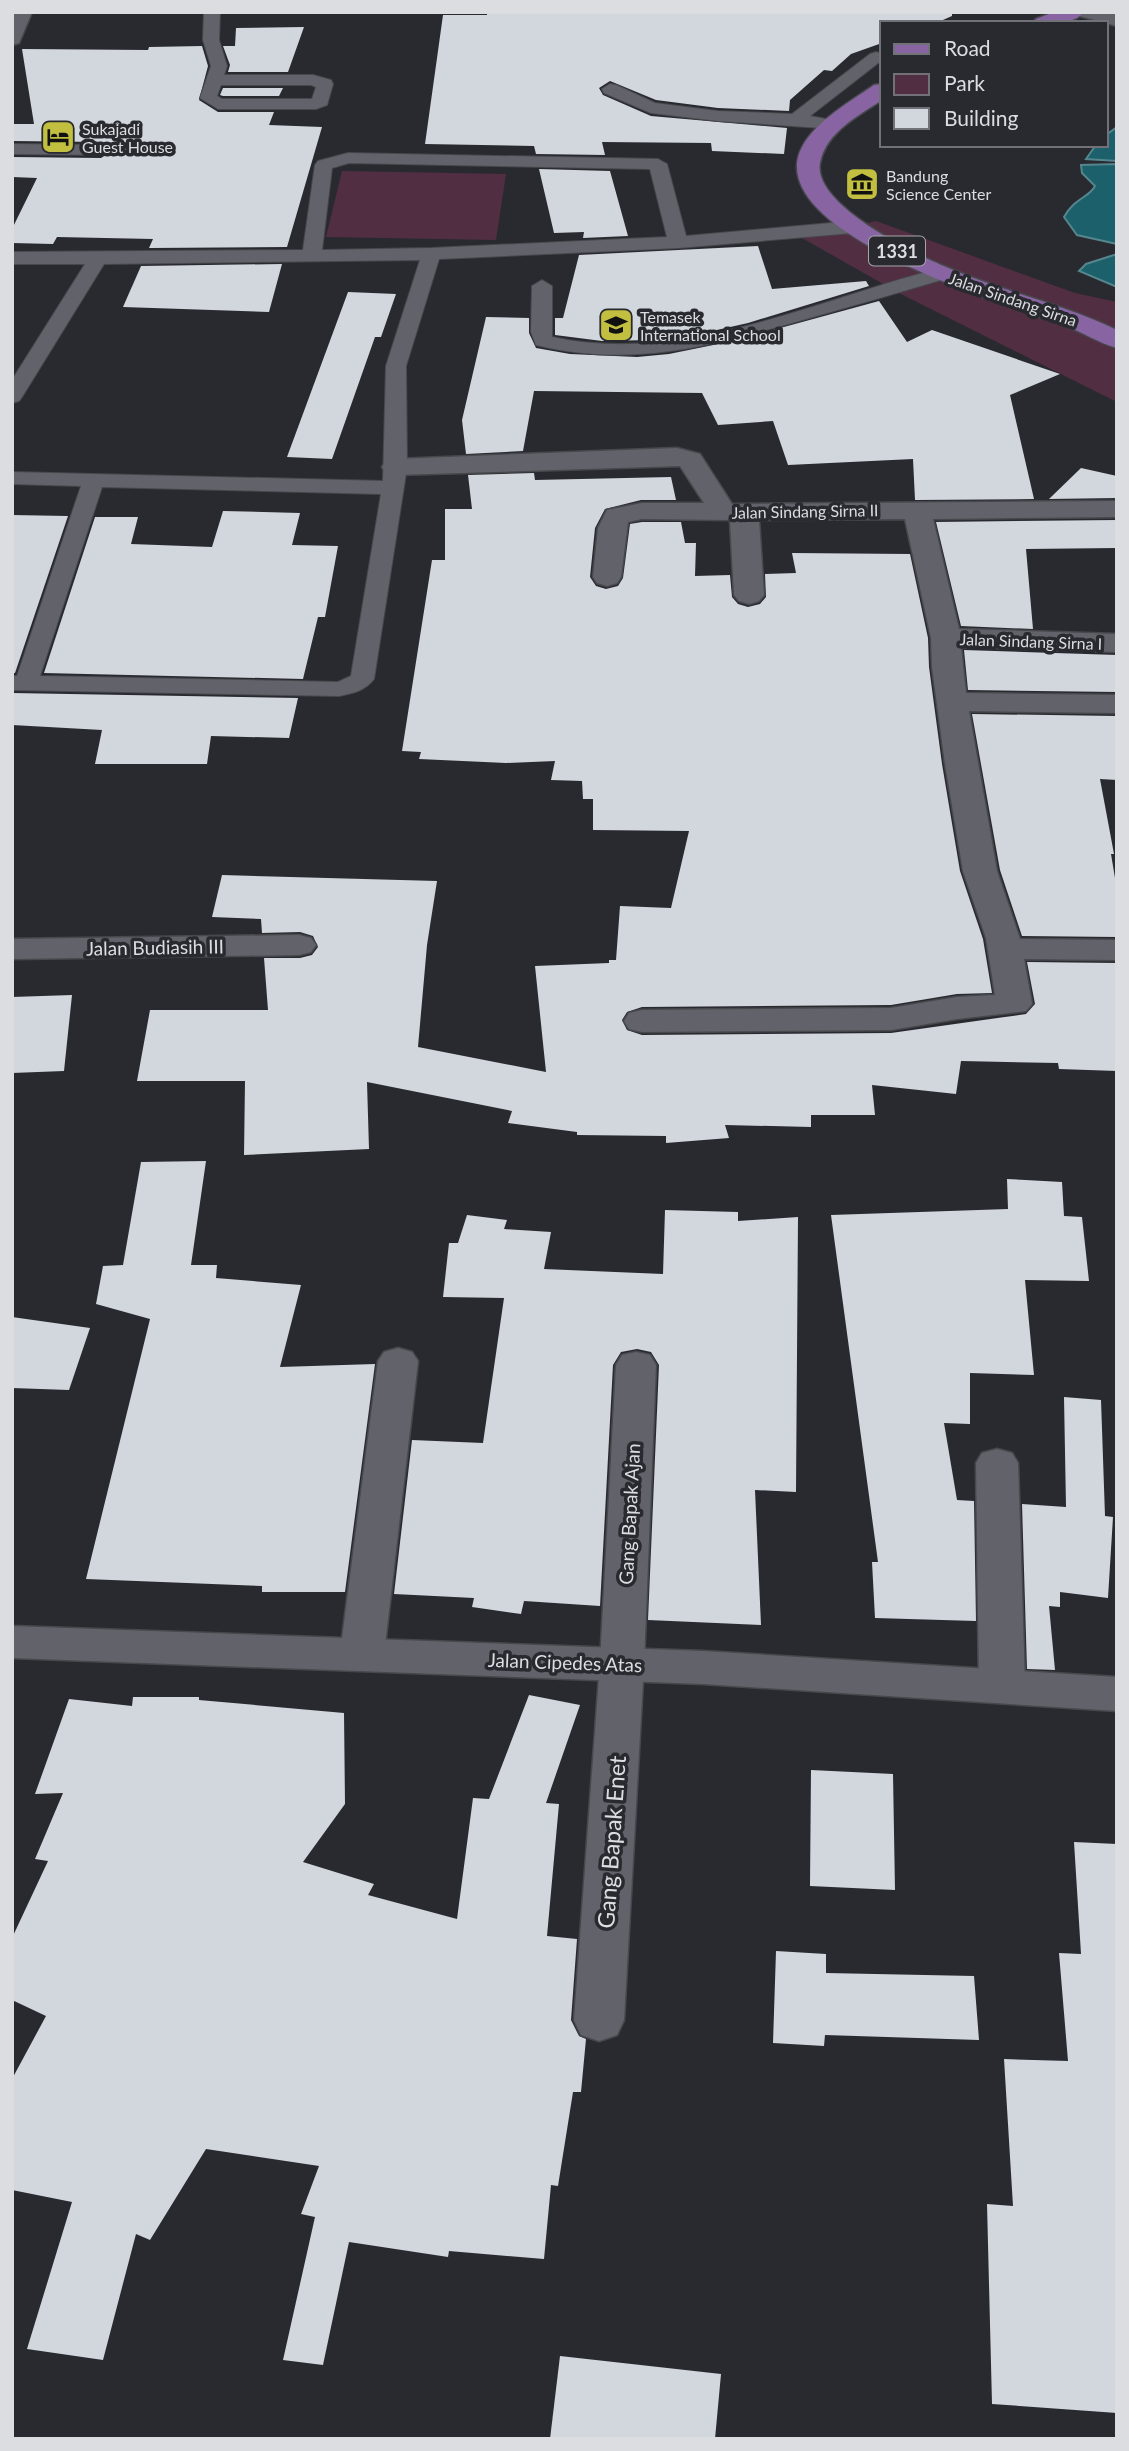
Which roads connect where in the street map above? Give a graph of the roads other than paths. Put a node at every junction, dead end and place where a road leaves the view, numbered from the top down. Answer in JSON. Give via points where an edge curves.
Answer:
{"nodes":[{"id":1,"x":22,"y":12,"type":"edge"},
{"id":2,"x":212,"y":12,"type":"edge"},
{"id":3,"x":1074,"y":12,"type":"edge"},
{"id":4,"x":1087,"y":12,"type":"edge"},
{"id":5,"x":1117,"y":20,"type":"edge"},
{"id":6,"x":1049,"y":21,"type":"edge"},
{"id":7,"x":12,"y":39,"type":"edge"},
{"id":8,"x":876,"y":57,"type":"dead end"},
{"id":9,"x":214,"y":80,"type":"junction"},
{"id":10,"x":610,"y":89,"type":"dead end"},
{"id":11,"x":880,"y":91,"type":"edge"},
{"id":12,"x":796,"y":119,"type":"junction"},
{"id":13,"x":831,"y":125,"type":"junction"},
{"id":14,"x":12,"y":149,"type":"edge"},
{"id":15,"x":101,"y":150,"type":"dead end"},
{"id":16,"x":853,"y":226,"type":"junction"},
{"id":17,"x":678,"y":242,"type":"junction"},
{"id":18,"x":431,"y":254,"type":"junction"},
{"id":19,"x":313,"y":256,"type":"junction"},
{"id":20,"x":12,"y":258,"type":"edge"},
{"id":21,"x":98,"y":258,"type":"junction"},
{"id":22,"x":941,"y":274,"type":"junction"},
{"id":23,"x":542,"y":286,"type":"dead end"},
{"id":24,"x":1117,"y":340,"type":"edge"},
{"id":25,"x":16,"y":387,"type":"edge"},
{"id":26,"x":12,"y":478,"type":"edge"},
{"id":27,"x":395,"y":478,"type":"junction"},
{"id":28,"x":93,"y":482,"type":"junction"},
{"id":29,"x":1117,"y":509,"type":"edge"},
{"id":30,"x":917,"y":510,"type":"junction"},
{"id":31,"x":734,"y":512,"type":"junction"},
{"id":32,"x":607,"y":577,"type":"dead end"},
{"id":33,"x":749,"y":595,"type":"dead end"},
{"id":34,"x":946,"y":638,"type":"junction"},
{"id":35,"x":1117,"y":643,"type":"edge"},
{"id":36,"x":19,"y":684,"type":"edge"},
{"id":37,"x":952,"y":702,"type":"junction"},
{"id":38,"x":1117,"y":704,"type":"edge"},
{"id":39,"x":299,"y":945,"type":"dead end"},
{"id":40,"x":12,"y":949,"type":"edge"},
{"id":41,"x":1006,"y":949,"type":"junction"},
{"id":42,"x":1117,"y":950,"type":"edge"},
{"id":43,"x":642,"y":1021,"type":"dead end"},
{"id":44,"x":398,"y":1361,"type":"dead end"},
{"id":45,"x":636,"y":1365,"type":"dead end"},
{"id":46,"x":997,"y":1464,"type":"dead end"},
{"id":47,"x":12,"y":1642,"type":"edge"},
{"id":48,"x":362,"y":1654,"type":"junction"},
{"id":49,"x":622,"y":1663,"type":"junction"},
{"id":50,"x":1002,"y":1685,"type":"junction"},
{"id":51,"x":1117,"y":1694,"type":"edge"},
{"id":52,"x":599,"y":2020,"type":"dead end"}],
"edges":[{"from":1,"to":7,"type":"street"},
{"from":2,"to":9,"type":"lane","via":[[208,31],[219,66]]},
{"from":3,"to":6,"type":"main road"},
{"from":4,"to":5,"type":"street"},
{"from":8,"to":12,"type":"lane"},
{"from":9,"to":9,"type":"lane","via":[[208,98],[218,104],[316,104],[325,84],[313,80]]},
{"from":10,"to":12,"type":"lane","via":[[651,108]]},
{"from":11,"to":13,"type":"main road","name":"Jalan Sindang Sirna","number":"1331"},
{"from":12,"to":13,"type":"lane"},
{"from":13,"to":16,"type":"main road","name":"Jalan Sindang Sirna","number":"1331","via":[[813,148],[808,166],[811,181],[821,197]]},
{"from":14,"to":15,"type":"lane"},
{"from":16,"to":17,"type":"lane"},
{"from":16,"to":22,"type":"main road","name":"Jalan Sindang Sirna","number":"1331"},
{"from":17,"to":18,"type":"lane"},
{"from":17,"to":19,"type":"lane","via":[[658,164],[348,158],[324,165]]},
{"from":18,"to":19,"type":"lane"},
{"from":18,"to":27,"type":"lane","via":[[396,366]]},
{"from":19,"to":21,"type":"lane"},
{"from":20,"to":21,"type":"lane"},
{"from":21,"to":25,"type":"lane"},
{"from":22,"to":23,"type":"lane","via":[[691,345],[643,351],[570,349],[543,341]]},
{"from":22,"to":24,"type":"main road","name":"Jalan Sindang Sirna","number":"1331","via":[[1082,323]]},
{"from":26,"to":28,"type":"lane"},
{"from":27,"to":28,"type":"lane"},
{"from":27,"to":31,"type":"street","name":"Jalan Sindang Sirna II","via":[[677,456],[690,460]]},
{"from":27,"to":36,"type":"lane","via":[[362,680],[354,685],[339,689]]},
{"from":28,"to":36,"type":"lane"},
{"from":29,"to":30,"type":"street","name":"Jalan Sindang Sirna II"},
{"from":30,"to":31,"type":"street","name":"Jalan Sindang Sirna II"},
{"from":30,"to":34,"type":"street"},
{"from":31,"to":32,"type":"street","via":[[642,511],[617,516]]},
{"from":31,"to":33,"type":"street"},
{"from":34,"to":35,"type":"street","name":"Jalan Sindang Sirna I"},
{"from":34,"to":37,"type":"street"},
{"from":37,"to":38,"type":"street"},
{"from":37,"to":41,"type":"street","via":[[980,871]]},
{"from":39,"to":40,"type":"street","name":"Jalan Budiasih III"},
{"from":41,"to":42,"type":"street"},
{"from":41,"to":43,"type":"street","via":[[1013,1004],[891,1019]]},
{"from":44,"to":48,"type":"street"},
{"from":45,"to":49,"type":"street","name":"Gang Bapak Ajan"},
{"from":46,"to":50,"type":"street"},
{"from":47,"to":48,"type":"street","name":"Jalan Cipedes Atas"},
{"from":48,"to":49,"type":"street","name":"Jalan Cipedes Atas"},
{"from":49,"to":50,"type":"street","name":"Jalan Cipedes Atas"},
{"from":49,"to":52,"type":"street","name":"Gang Bapak Enet"},
{"from":50,"to":51,"type":"street","name":"Jalan Cipedes Atas"}]}
